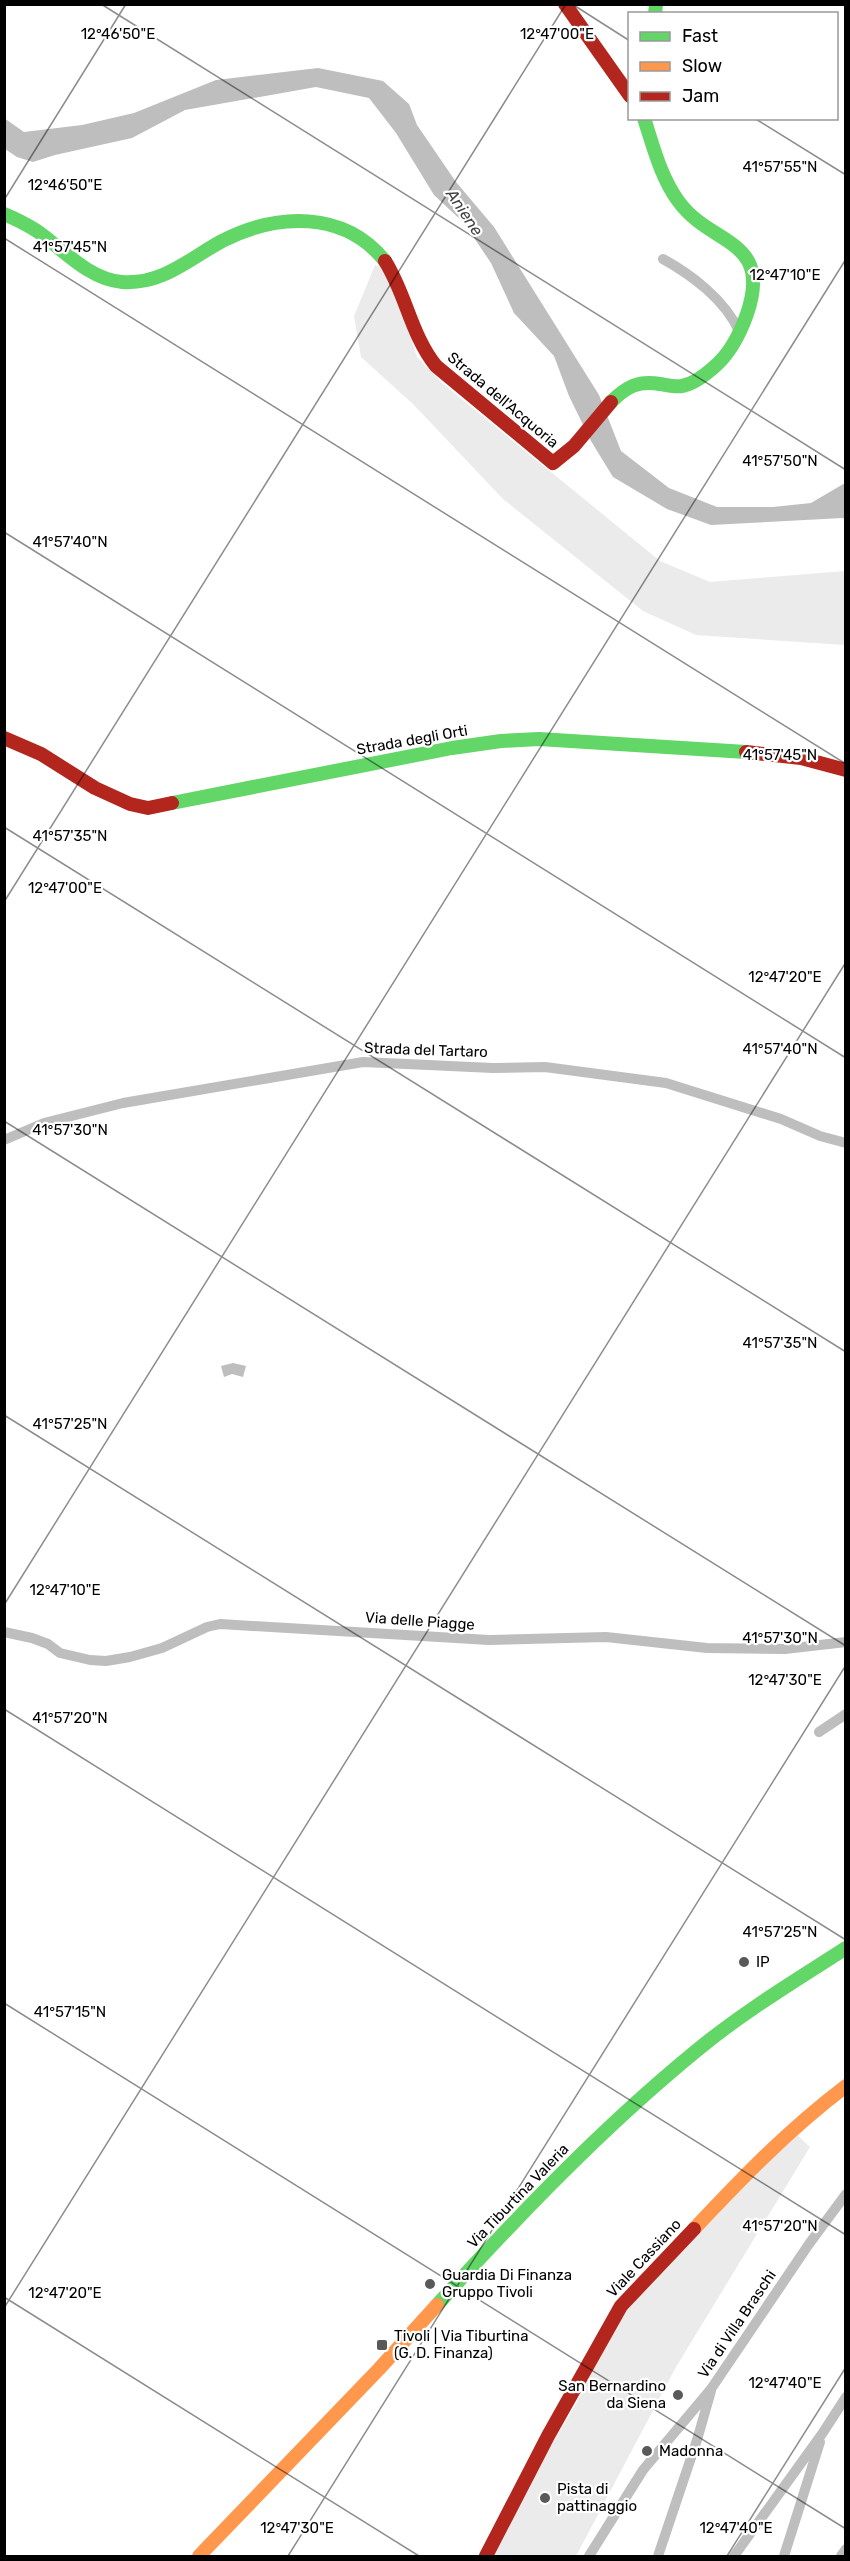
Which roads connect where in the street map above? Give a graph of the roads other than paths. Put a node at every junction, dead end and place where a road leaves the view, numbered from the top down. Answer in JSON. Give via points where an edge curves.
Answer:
{"nodes":[{"id":1,"x":565,"y":4,"type":"edge"},
{"id":2,"x":628,"y":93,"type":"edge"},
{"id":3,"x":645,"y":120,"type":"edge"},
{"id":4,"x":4,"y":214,"type":"edge"},
{"id":5,"x":663,"y":259,"type":"dead end"},
{"id":6,"x":739,"y":331,"type":"junction"},
{"id":7,"x":4,"y":738,"type":"edge"},
{"id":8,"x":846,"y":770,"type":"edge"},
{"id":9,"x":4,"y":1140,"type":"edge"},
{"id":10,"x":846,"y":1143,"type":"edge"},
{"id":11,"x":4,"y":1632,"type":"edge"},
{"id":12,"x":846,"y":1642,"type":"edge"},
{"id":13,"x":846,"y":1714,"type":"edge"},
{"id":14,"x":819,"y":1732,"type":"dead end"},
{"id":15,"x":846,"y":1948,"type":"edge"},
{"id":16,"x":846,"y":2086,"type":"edge"},
{"id":17,"x":846,"y":2194,"type":"edge"},
{"id":18,"x":711,"y":2389,"type":"junction"},
{"id":19,"x":846,"y":2397,"type":"edge"},
{"id":20,"x":822,"y":2433,"type":"junction"},
{"id":21,"x":846,"y":2549,"type":"edge"},
{"id":22,"x":199,"y":2556,"type":"edge"},
{"id":23,"x":486,"y":2556,"type":"edge"},
{"id":24,"x":588,"y":2556,"type":"edge"},
{"id":25,"x":658,"y":2556,"type":"edge"},
{"id":26,"x":734,"y":2556,"type":"edge"},
{"id":27,"x":784,"y":2556,"type":"edge"},
{"id":28,"x":841,"y":2556,"type":"edge"}],
"edges":[{"from":1,"to":2,"type":"street"},
{"from":3,"to":6,"type":"street","via":[[659,164],[680,202],[698,222],[738,248],[750,264],[753,290]]},
{"from":4,"to":6,"type":"street","name":"Strada dell'Acquoria","via":[[26,224],[90,270],[129,282],[170,274],[231,237],[264,226],[311,221],[345,228],[372,244],[383,257],[404,298],[418,338],[434,363],[553,463],[578,442],[626,389],[640,382],[675,387],[690,384],[722,360]]},
{"from":5,"to":6,"type":"street","via":[[696,281]]},
{"from":7,"to":8,"type":"street","name":"Strada degli Orti","via":[[35,749],[112,797],[143,808],[452,748],[539,739],[770,754]]},
{"from":9,"to":10,"type":"street","name":"Strada del Tartaro","via":[[44,1123],[123,1103],[363,1062],[545,1067],[666,1083]]},
{"from":11,"to":12,"type":"street","name":"Via delle Piagge","via":[[48,1644],[60,1653],[98,1661],[142,1654],[220,1624],[489,1641],[606,1636],[707,1648],[785,1649]]},
{"from":13,"to":14,"type":"street"},
{"from":15,"to":22,"type":"street","name":"Via Tiburtina Valeria","via":[[743,2015],[604,2132],[518,2216],[379,2369]]},
{"from":16,"to":23,"type":"street","name":"Viale Cassiano","via":[[770,2148],[621,2306]]},
{"from":17,"to":18,"type":"street","name":"Via di Villa Braschi"},
{"from":18,"to":24,"type":"street","name":"Via di Villa Braschi","via":[[651,2459]]},
{"from":18,"to":25,"type":"street"},
{"from":19,"to":20,"type":"street"},
{"from":20,"to":26,"type":"street"},
{"from":20,"to":27,"type":"street"},
{"from":21,"to":28,"type":"street"}]}
